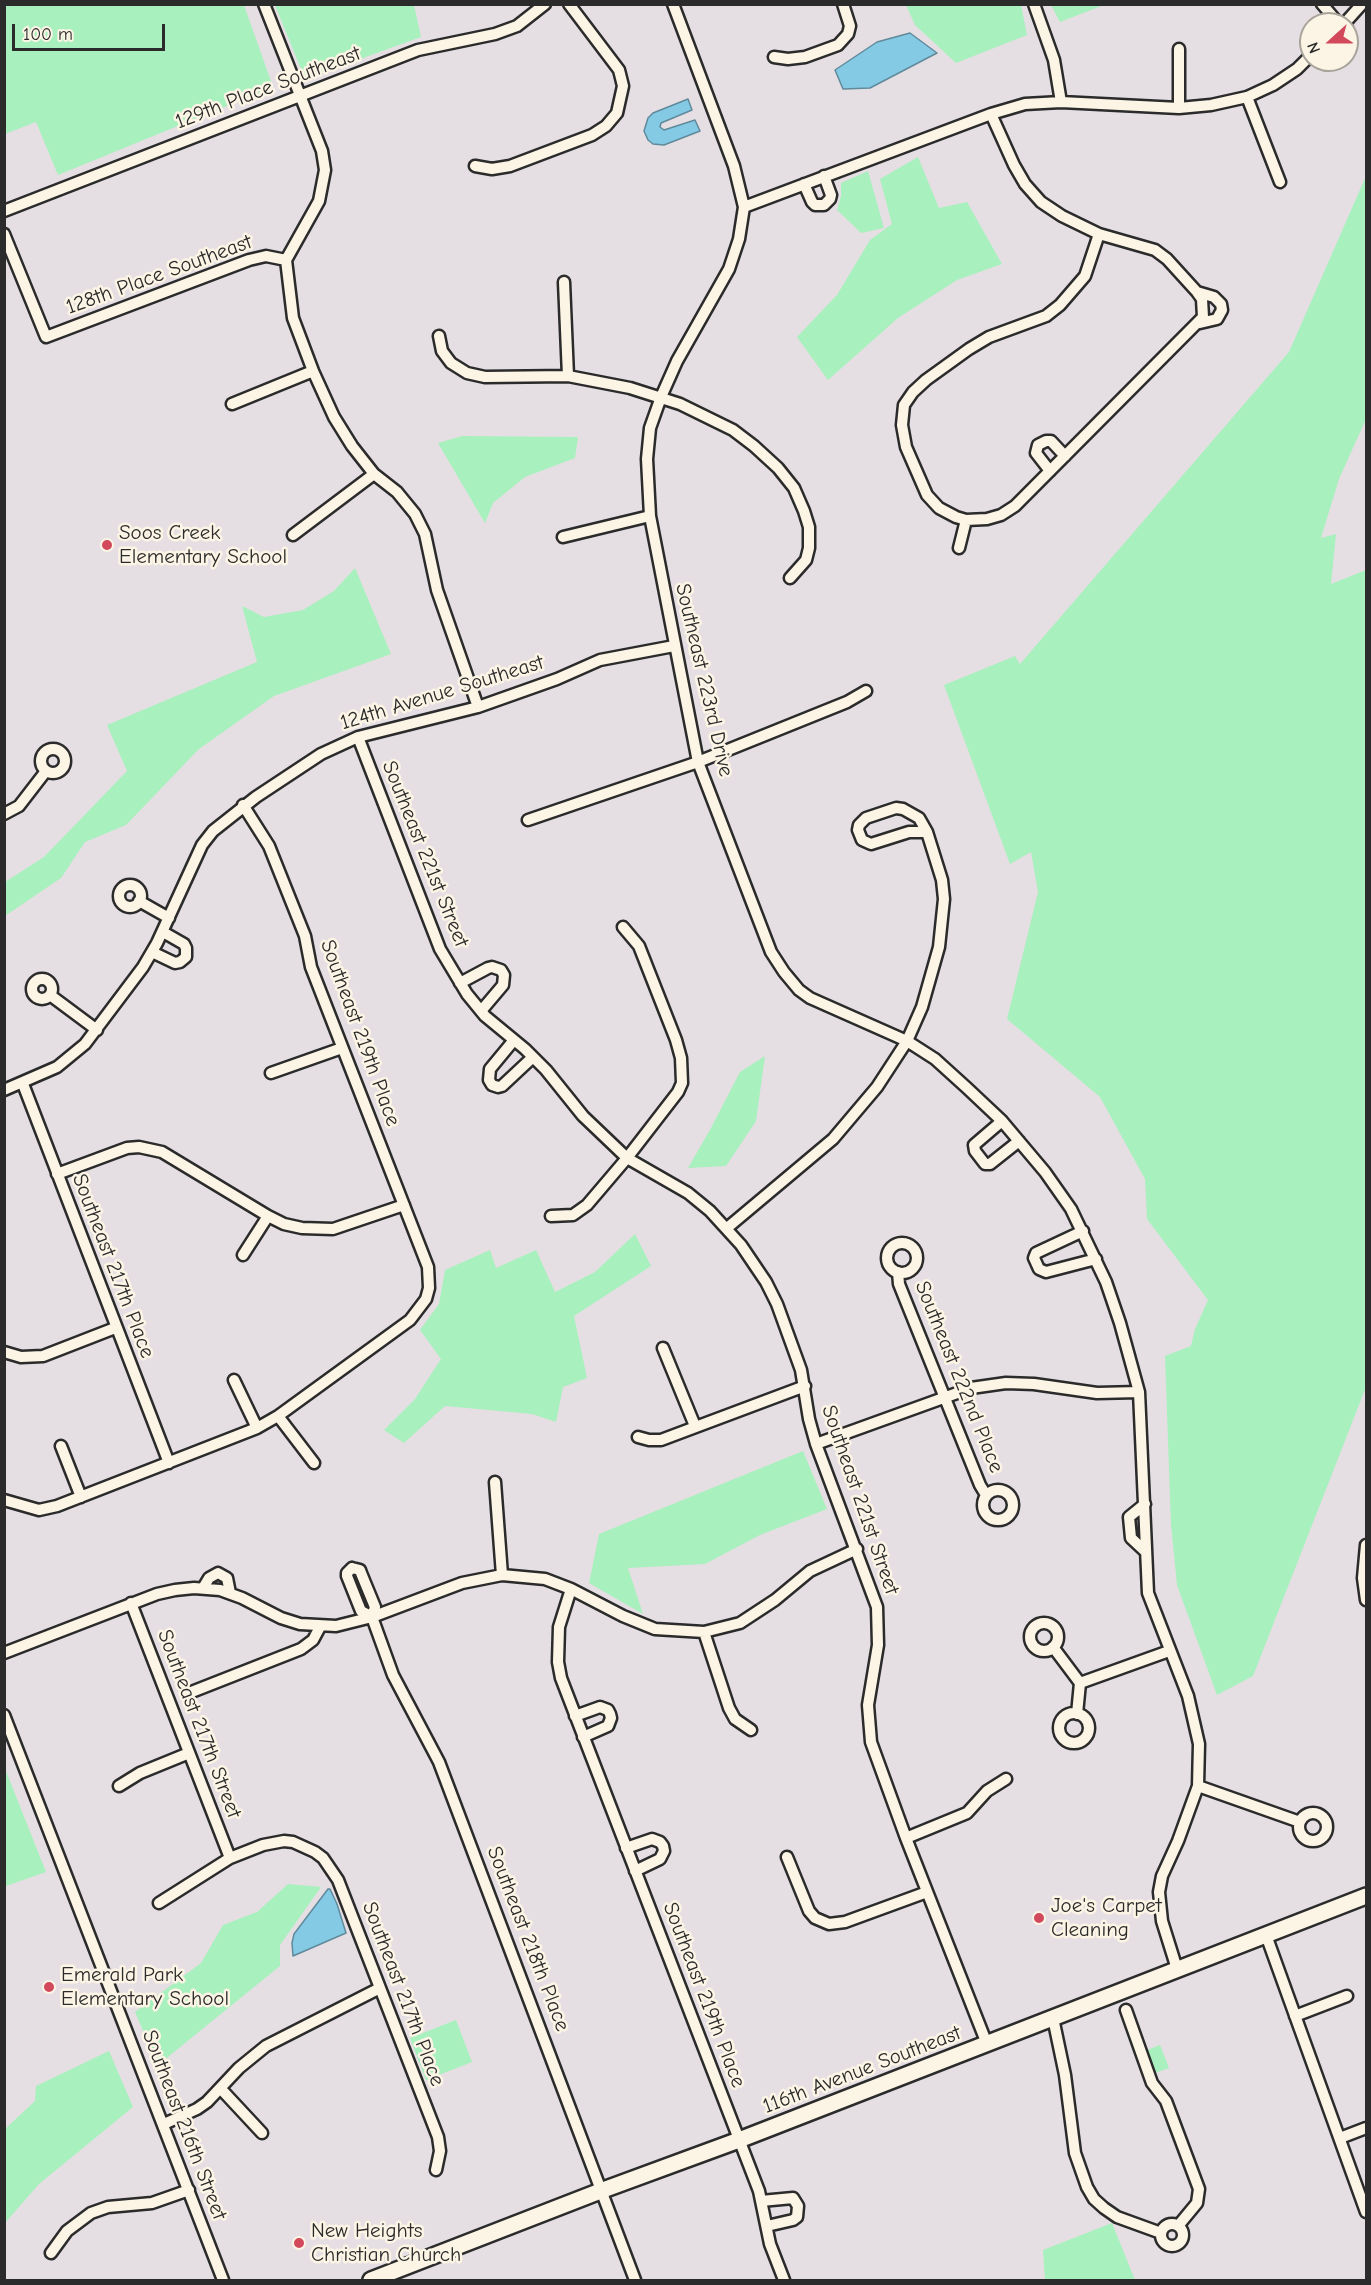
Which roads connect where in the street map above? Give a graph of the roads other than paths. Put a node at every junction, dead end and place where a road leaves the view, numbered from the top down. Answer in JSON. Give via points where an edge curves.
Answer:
{"nodes":[{"id":1,"x":264,"y":4,"type":"edge"},
{"id":2,"x":545,"y":4,"type":"edge"},
{"id":3,"x":569,"y":4,"type":"edge"},
{"id":4,"x":673,"y":4,"type":"edge"},
{"id":5,"x":843,"y":4,"type":"edge"},
{"id":6,"x":1034,"y":4,"type":"edge"},
{"id":7,"x":1179,"y":49,"type":"dead end"},
{"id":8,"x":774,"y":57,"type":"dead end"},
{"id":9,"x":1299,"y":67,"type":"edge"},
{"id":10,"x":301,"y":97,"type":"junction"},
{"id":11,"x":1247,"y":97,"type":"junction"},
{"id":12,"x":1061,"y":102,"type":"junction"},
{"id":13,"x":1179,"y":108,"type":"junction"},
{"id":14,"x":991,"y":114,"type":"junction"},
{"id":15,"x":475,"y":166,"type":"dead end"},
{"id":16,"x":824,"y":176,"type":"junction"},
{"id":17,"x":1280,"y":182,"type":"dead end"},
{"id":18,"x":804,"y":184,"type":"junction"},
{"id":19,"x":744,"y":207,"type":"junction"},
{"id":20,"x":4,"y":212,"type":"edge"},
{"id":21,"x":4,"y":234,"type":"edge"},
{"id":22,"x":1099,"y":234,"type":"junction"},
{"id":23,"x":286,"y":260,"type":"junction"},
{"id":24,"x":564,"y":282,"type":"dead end"},
{"id":25,"x":1197,"y":292,"type":"junction"},
{"id":26,"x":1200,"y":323,"type":"junction"},
{"id":27,"x":439,"y":336,"type":"dead end"},
{"id":28,"x":313,"y":371,"type":"junction"},
{"id":29,"x":568,"y":376,"type":"junction"},
{"id":30,"x":661,"y":397,"type":"junction"},
{"id":31,"x":232,"y":404,"type":"dead end"},
{"id":32,"x":1065,"y":456,"type":"junction"},
{"id":33,"x":1050,"y":471,"type":"junction"},
{"id":34,"x":374,"y":474,"type":"junction"},
{"id":35,"x":650,"y":516,"type":"junction"},
{"id":36,"x":966,"y":520,"type":"junction"},
{"id":37,"x":293,"y":535,"type":"dead end"},
{"id":38,"x":563,"y":537,"type":"dead end"},
{"id":39,"x":959,"y":548,"type":"dead end"},
{"id":40,"x":790,"y":578,"type":"dead end"},
{"id":41,"x":674,"y":646,"type":"junction"},
{"id":42,"x":866,"y":691,"type":"dead end"},
{"id":43,"x":478,"y":707,"type":"junction"},
{"id":44,"x":358,"y":738,"type":"junction"},
{"id":45,"x":698,"y":762,"type":"junction"},
{"id":46,"x":46,"y":771,"type":"dead end"},
{"id":47,"x":243,"y":806,"type":"junction"},
{"id":48,"x":4,"y":814,"type":"edge"},
{"id":49,"x":528,"y":820,"type":"dead end"},
{"id":50,"x":927,"y":832,"type":"junction"},
{"id":51,"x":140,"y":901,"type":"dead end"},
{"id":52,"x":169,"y":918,"type":"junction"},
{"id":53,"x":623,"y":927,"type":"dead end"},
{"id":54,"x":163,"y":932,"type":"junction"},
{"id":55,"x":152,"y":952,"type":"junction"},
{"id":56,"x":460,"y":983,"type":"junction"},
{"id":57,"x":50,"y":995,"type":"dead end"},
{"id":58,"x":481,"y":1011,"type":"junction"},
{"id":59,"x":97,"y":1030,"type":"junction"},
{"id":60,"x":514,"y":1040,"type":"junction"},
{"id":61,"x":907,"y":1041,"type":"junction"},
{"id":62,"x":342,"y":1048,"type":"junction"},
{"id":63,"x":533,"y":1057,"type":"junction"},
{"id":64,"x":271,"y":1073,"type":"dead end"},
{"id":65,"x":23,"y":1084,"type":"junction"},
{"id":66,"x":4,"y":1090,"type":"edge"},
{"id":67,"x":1002,"y":1121,"type":"junction"},
{"id":68,"x":1019,"y":1141,"type":"junction"},
{"id":69,"x":627,"y":1158,"type":"junction"},
{"id":70,"x":57,"y":1174,"type":"junction"},
{"id":71,"x":404,"y":1205,"type":"junction"},
{"id":72,"x":268,"y":1216,"type":"junction"},
{"id":73,"x":551,"y":1216,"type":"dead end"},
{"id":74,"x":727,"y":1228,"type":"junction"},
{"id":75,"x":1083,"y":1231,"type":"junction"},
{"id":76,"x":243,"y":1255,"type":"dead end"},
{"id":77,"x":1096,"y":1259,"type":"junction"},
{"id":78,"x":898,"y":1272,"type":"dead end"},
{"id":79,"x":115,"y":1328,"type":"junction"},
{"id":80,"x":663,"y":1348,"type":"dead end"},
{"id":81,"x":4,"y":1352,"type":"edge"},
{"id":82,"x":234,"y":1380,"type":"dead end"},
{"id":83,"x":805,"y":1386,"type":"junction"},
{"id":84,"x":1139,"y":1392,"type":"junction"},
{"id":85,"x":944,"y":1396,"type":"junction"},
{"id":86,"x":278,"y":1416,"type":"junction"},
{"id":87,"x":695,"y":1426,"type":"junction"},
{"id":88,"x":257,"y":1428,"type":"junction"},
{"id":89,"x":638,"y":1437,"type":"dead end"},
{"id":90,"x":816,"y":1444,"type":"junction"},
{"id":91,"x":61,"y":1446,"type":"dead end"},
{"id":92,"x":169,"y":1463,"type":"junction"},
{"id":93,"x":314,"y":1463,"type":"dead end"},
{"id":94,"x":495,"y":1482,"type":"dead end"},
{"id":95,"x":986,"y":1495,"type":"dead end"},
{"id":96,"x":81,"y":1497,"type":"junction"},
{"id":97,"x":4,"y":1500,"type":"edge"},
{"id":98,"x":1145,"y":1504,"type":"junction"},
{"id":99,"x":1366,"y":1545,"type":"edge"},
{"id":100,"x":857,"y":1549,"type":"junction"},
{"id":101,"x":1146,"y":1552,"type":"junction"},
{"id":102,"x":502,"y":1575,"type":"junction"},
{"id":103,"x":203,"y":1588,"type":"junction"},
{"id":104,"x":571,"y":1589,"type":"junction"},
{"id":105,"x":230,"y":1593,"type":"junction"},
{"id":106,"x":1366,"y":1600,"type":"edge"},
{"id":107,"x":131,"y":1603,"type":"junction"},
{"id":108,"x":372,"y":1617,"type":"junction"},
{"id":109,"x":321,"y":1627,"type":"junction"},
{"id":110,"x":704,"y":1632,"type":"junction"},
{"id":111,"x":1053,"y":1647,"type":"dead end"},
{"id":112,"x":1169,"y":1650,"type":"junction"},
{"id":113,"x":4,"y":1653,"type":"edge"},
{"id":114,"x":1080,"y":1683,"type":"junction"},
{"id":115,"x":189,"y":1694,"type":"dead end"},
{"id":116,"x":1077,"y":1714,"type":"dead end"},
{"id":117,"x":4,"y":1715,"type":"edge"},
{"id":118,"x":575,"y":1716,"type":"junction"},
{"id":119,"x":750,"y":1730,"type":"dead end"},
{"id":120,"x":583,"y":1737,"type":"junction"},
{"id":121,"x":189,"y":1753,"type":"junction"},
{"id":122,"x":1006,"y":1779,"type":"dead end"},
{"id":123,"x":119,"y":1786,"type":"dead end"},
{"id":124,"x":1198,"y":1786,"type":"junction"},
{"id":125,"x":1300,"y":1822,"type":"dead end"},
{"id":126,"x":906,"y":1838,"type":"junction"},
{"id":127,"x":626,"y":1848,"type":"junction"},
{"id":128,"x":787,"y":1857,"type":"dead end"},
{"id":129,"x":230,"y":1858,"type":"junction"},
{"id":130,"x":635,"y":1871,"type":"junction"},
{"id":131,"x":927,"y":1892,"type":"junction"},
{"id":132,"x":1366,"y":1896,"type":"edge"},
{"id":133,"x":159,"y":1903,"type":"dead end"},
{"id":134,"x":1266,"y":1935,"type":"junction"},
{"id":135,"x":1177,"y":1969,"type":"junction"},
{"id":136,"x":380,"y":1988,"type":"junction"},
{"id":137,"x":1347,"y":1996,"type":"dead end"},
{"id":138,"x":1126,"y":2010,"type":"dead end"},
{"id":139,"x":1295,"y":2016,"type":"junction"},
{"id":140,"x":1053,"y":2018,"type":"junction"},
{"id":141,"x":987,"y":2044,"type":"junction"},
{"id":142,"x":221,"y":2089,"type":"junction"},
{"id":143,"x":164,"y":2124,"type":"junction"},
{"id":144,"x":1366,"y":2128,"type":"edge"},
{"id":145,"x":262,"y":2133,"type":"dead end"},
{"id":146,"x":1340,"y":2138,"type":"junction"},
{"id":147,"x":740,"y":2140,"type":"junction"},
{"id":148,"x":436,"y":2169,"type":"dead end"},
{"id":149,"x":189,"y":2190,"type":"junction"},
{"id":150,"x":603,"y":2190,"type":"junction"},
{"id":151,"x":761,"y":2201,"type":"junction"},
{"id":152,"x":1366,"y":2211,"type":"edge"},
{"id":153,"x":766,"y":2226,"type":"junction"},
{"id":154,"x":1178,"y":2226,"type":"junction"},
{"id":155,"x":1161,"y":2233,"type":"junction"},
{"id":156,"x":51,"y":2253,"type":"dead end"},
{"id":157,"x":223,"y":2280,"type":"edge"},
{"id":158,"x":372,"y":2280,"type":"edge"},
{"id":159,"x":635,"y":2280,"type":"edge"},
{"id":160,"x":784,"y":2280,"type":"edge"}],
"edges":[{"from":1,"to":10,"type":"street"},
{"from":2,"to":10,"type":"street","name":"129th Place Southeast","via":[[517,26],[418,50]]},
{"from":3,"to":15,"type":"street","via":[[619,70],[623,86],[617,113],[592,135],[510,166]]},
{"from":4,"to":19,"type":"street","via":[[734,166]]},
{"from":5,"to":8,"type":"street","via":[[850,26],[838,45],[805,57]]},
{"from":6,"to":12,"type":"street","via":[[1054,60]]},
{"from":7,"to":13,"type":"street"},
{"from":9,"to":11,"type":"street"},
{"from":10,"to":20,"type":"street","name":"129th Place Southeast"},
{"from":10,"to":23,"type":"street","via":[[322,151],[325,170],[319,201]]},
{"from":11,"to":13,"type":"street"},
{"from":11,"to":17,"type":"street"},
{"from":12,"to":13,"type":"street"},
{"from":12,"to":14,"type":"street","via":[[1025,104]]},
{"from":14,"to":16,"type":"street"},
{"from":14,"to":22,"type":"street","via":[[1014,165],[1041,202]]},
{"from":16,"to":18,"type":"street"},
{"from":16,"to":18,"type":"street","via":[[831,195],[824,205],[812,202]]},
{"from":18,"to":19,"type":"street"},
{"from":19,"to":30,"type":"street","name":"Southeast 223rd Drive","via":[[729,268]]},
{"from":21,"to":23,"type":"street","name":"128th Place Southeast","via":[[46,337],[249,260],[266,256]]},
{"from":22,"to":25,"type":"street","via":[[1155,250]]},
{"from":22,"to":36,"type":"street","via":[[1085,276],[1060,305],[1046,316],[989,337],[969,349],[926,380],[904,405],[906,447],[927,495],[939,508]]},
{"from":23,"to":28,"type":"street","via":[[293,318]]},
{"from":24,"to":29,"type":"street"},
{"from":25,"to":26,"type":"street","via":[[1204,308]]},
{"from":25,"to":26,"type":"street","via":[[1214,297],[1222,310],[1217,319]]},
{"from":26,"to":32,"type":"street"},
{"from":27,"to":29,"type":"street","via":[[442,351],[451,363],[467,373],[485,377]]},
{"from":28,"to":31,"type":"street"},
{"from":28,"to":34,"type":"street","via":[[334,417]]},
{"from":29,"to":30,"type":"street"},
{"from":30,"to":35,"type":"street","name":"Southeast 223rd Drive","via":[[648,449]]},
{"from":30,"to":40,"type":"street","via":[[733,430],[778,468],[794,488],[808,527],[809,548],[806,560]]},
{"from":32,"to":33,"type":"street"},
{"from":32,"to":33,"type":"street","via":[[1052,441],[1038,445],[1036,453]]},
{"from":33,"to":36,"type":"street","via":[[1001,515]]},
{"from":34,"to":37,"type":"street"},
{"from":34,"to":43,"type":"street","via":[[397,492],[425,534],[437,590]]},
{"from":35,"to":38,"type":"street"},
{"from":35,"to":41,"type":"street","name":"Southeast 223rd Drive"},
{"from":36,"to":39,"type":"street"},
{"from":41,"to":43,"type":"street","name":"124th Avenue Southeast","via":[[600,660],[557,680]]},
{"from":41,"to":45,"type":"street","name":"Southeast 223rd Drive"},
{"from":42,"to":45,"type":"street"},
{"from":43,"to":44,"type":"street","name":"124th Avenue Southeast"},
{"from":44,"to":47,"type":"street","name":"124th Avenue Southeast","via":[[321,753]]},
{"from":44,"to":56,"type":"street","name":"Southeast 221st Street","via":[[440,949]]},
{"from":45,"to":49,"type":"street"},
{"from":45,"to":61,"type":"street","name":"Southeast 223rd Drive","via":[[771,952],[784,972],[799,990],[823,1006]]},
{"from":46,"to":48,"type":"street","via":[[20,806]]},
{"from":47,"to":52,"type":"street","name":"124th Avenue Southeast","via":[[202,845]]},
{"from":47,"to":62,"type":"street","name":"Southeast 219th Place","via":[[269,846],[305,936],[311,967]]},
{"from":50,"to":50,"type":"street","via":[[909,832],[871,844],[862,840],[858,830],[867,818],[896,808],[919,818]]},
{"from":50,"to":61,"type":"street","via":[[938,861],[944,898],[931,980]]},
{"from":51,"to":52,"type":"street"},
{"from":52,"to":54,"type":"street","name":"124th Avenue Southeast"},
{"from":53,"to":69,"type":"street","via":[[639,946],[650,969],[676,1040],[683,1072],[678,1092]]},
{"from":54,"to":55,"type":"street","name":"124th Avenue Southeast"},
{"from":54,"to":55,"type":"street","via":[[184,944],[186,957],[175,963]]},
{"from":55,"to":59,"type":"street","name":"124th Avenue Southeast"},
{"from":56,"to":58,"type":"street","name":"Southeast 221st Street"},
{"from":56,"to":58,"type":"street","name":"Southeast 221st Street","via":[[488,968],[501,970],[502,985]]},
{"from":57,"to":59,"type":"street"},
{"from":58,"to":60,"type":"street","name":"Southeast 221st Street"},
{"from":59,"to":65,"type":"street","name":"124th Avenue Southeast","via":[[57,1067]]},
{"from":60,"to":63,"type":"street","name":"Southeast 221st Street"},
{"from":60,"to":63,"type":"street","via":[[490,1069],[492,1084],[502,1086]]},
{"from":61,"to":67,"type":"street","name":"Southeast 223rd Drive","via":[[935,1059]]},
{"from":61,"to":74,"type":"street","via":[[877,1087],[833,1139]]},
{"from":62,"to":64,"type":"street"},
{"from":62,"to":71,"type":"street","name":"Southeast 219th Place"},
{"from":63,"to":69,"type":"street","name":"Southeast 221st Street","via":[[583,1116]]},
{"from":65,"to":66,"type":"street","name":"124th Avenue Southeast"},
{"from":65,"to":70,"type":"street","name":"Southeast 217th Place"},
{"from":67,"to":68,"type":"street","name":"Southeast 223rd Drive"},
{"from":67,"to":68,"type":"street","via":[[973,1148],[985,1164]]},
{"from":68,"to":75,"type":"street","name":"Southeast 223rd Drive","via":[[1045,1172]]},
{"from":69,"to":73,"type":"street","via":[[580,1211]]},
{"from":69,"to":74,"type":"street","name":"Southeast 221st Street","via":[[688,1193]]},
{"from":70,"to":72,"type":"street","via":[[127,1148],[151,1148]]},
{"from":70,"to":79,"type":"street","name":"Southeast 217th Place"},
{"from":71,"to":72,"type":"street","via":[[333,1228],[302,1228]]},
{"from":71,"to":86,"type":"street","name":"Southeast 219th Place","via":[[428,1268],[426,1299],[410,1320]]},
{"from":72,"to":76,"type":"street"},
{"from":74,"to":83,"type":"street","name":"Southeast 221st Street","via":[[766,1282]]},
{"from":75,"to":77,"type":"street","name":"Southeast 223rd Drive"},
{"from":75,"to":77,"type":"street","via":[[1035,1253],[1039,1269],[1046,1272]]},
{"from":77,"to":84,"type":"street","name":"Southeast 223rd Drive","via":[[1120,1323]]},
{"from":78,"to":85,"type":"street","name":"Southeast 222nd Place","via":[[899,1284]]},
{"from":79,"to":81,"type":"street","via":[[43,1356],[21,1358]]},
{"from":79,"to":92,"type":"street","name":"Southeast 217th Place"},
{"from":80,"to":87,"type":"street"},
{"from":82,"to":88,"type":"street"},
{"from":83,"to":87,"type":"street"},
{"from":83,"to":90,"type":"street","name":"Southeast 221st Street","via":[[808,1419]]},
{"from":84,"to":85,"type":"street","via":[[1097,1393],[1006,1383]]},
{"from":84,"to":98,"type":"street","name":"Southeast 223rd Drive"},
{"from":85,"to":90,"type":"street"},
{"from":85,"to":95,"type":"street","name":"Southeast 222nd Place"},
{"from":86,"to":88,"type":"street"},
{"from":86,"to":93,"type":"street"},
{"from":87,"to":89,"type":"street","via":[[661,1440]]},
{"from":88,"to":92,"type":"street"},
{"from":90,"to":100,"type":"street","name":"Southeast 221st Street"},
{"from":91,"to":96,"type":"street"},
{"from":92,"to":96,"type":"street"},
{"from":94,"to":102,"type":"street"},
{"from":96,"to":97,"type":"street","via":[[39,1510]]},
{"from":98,"to":101,"type":"street","name":"Southeast 223rd Drive"},
{"from":98,"to":101,"type":"street","name":"Southeast 223rd Drive","via":[[1130,1517],[1131,1538]]},
{"from":99,"to":106,"type":"street"},
{"from":100,"to":110,"type":"street","via":[[810,1571],[740,1623]]},
{"from":100,"to":126,"type":"street","name":"Southeast 221st Street","via":[[877,1607],[879,1626],[868,1705],[871,1742]]},
{"from":101,"to":112,"type":"street","name":"Southeast 223rd Drive","via":[[1149,1593]]},
{"from":102,"to":104,"type":"street","via":[[545,1579]]},
{"from":102,"to":108,"type":"street","via":[[462,1583]]},
{"from":103,"to":105,"type":"street"},
{"from":103,"to":105,"type":"street","via":[[209,1578],[221,1573],[227,1578]]},
{"from":103,"to":107,"type":"street","via":[[157,1593]]},
{"from":104,"to":110,"type":"street","via":[[655,1629]]},
{"from":104,"to":118,"type":"street","name":"Southeast 219th Place","via":[[559,1627],[558,1645],[561,1678]]},
{"from":105,"to":109,"type":"street","via":[[281,1618]]},
{"from":107,"to":113,"type":"street"},
{"from":107,"to":121,"type":"street","name":"Southeast 217th Street"},
{"from":108,"to":109,"type":"street"},
{"from":108,"to":150,"type":"street","name":"Southeast 218th Place","via":[[393,1675],[440,1762]]},
{"from":109,"to":115,"type":"street","via":[[301,1649]]},
{"from":110,"to":119,"type":"street","via":[[729,1708],[735,1719]]},
{"from":111,"to":114,"type":"street"},
{"from":112,"to":114,"type":"street"},
{"from":112,"to":124,"type":"street","name":"Southeast 223rd Drive","via":[[1188,1696],[1199,1744]]},
{"from":114,"to":116,"type":"street"},
{"from":117,"to":143,"type":"street","name":"Southeast 216th Street"},
{"from":118,"to":120,"type":"street","name":"Southeast 219th Place"},
{"from":118,"to":120,"type":"street","via":[[600,1707],[610,1714],[608,1726]]},
{"from":120,"to":127,"type":"street","name":"Southeast 219th Place"},
{"from":121,"to":123,"type":"street"},
{"from":121,"to":129,"type":"street","name":"Southeast 217th Street"},
{"from":122,"to":126,"type":"street","via":[[987,1791],[968,1813]]},
{"from":124,"to":125,"type":"street"},
{"from":124,"to":135,"type":"street","name":"Southeast 223rd Drive","via":[[1162,1876],[1160,1892],[1162,1921]]},
{"from":126,"to":131,"type":"street","name":"Southeast 221st Street"},
{"from":127,"to":130,"type":"street","name":"Southeast 219th Place"},
{"from":127,"to":130,"type":"street","via":[[652,1839],[663,1846],[660,1859]]},
{"from":128,"to":131,"type":"street","via":[[809,1911],[822,1922],[845,1922]]},
{"from":129,"to":133,"type":"street"},
{"from":129,"to":136,"type":"street","name":"Southeast 217th Place","via":[[284,1841],[303,1846],[323,1858],[333,1871]]},
{"from":130,"to":147,"type":"street","name":"Southeast 219th Place"},
{"from":131,"to":141,"type":"street","name":"Southeast 221st Street"},
{"from":132,"to":134,"type":"main road","name":"116th Avenue Southeast"},
{"from":134,"to":135,"type":"main road","name":"116th Avenue Southeast"},
{"from":134,"to":139,"type":"street"},
{"from":135,"to":140,"type":"main road","name":"116th Avenue Southeast"},
{"from":136,"to":142,"type":"street","via":[[266,2046]]},
{"from":136,"to":148,"type":"street","name":"Southeast 217th Place","via":[[438,2137]]},
{"from":137,"to":139,"type":"street"},
{"from":138,"to":154,"type":"street","via":[[1152,2083],[1166,2101],[1199,2189],[1197,2203]]},
{"from":139,"to":146,"type":"street"},
{"from":140,"to":141,"type":"main road","name":"116th Avenue Southeast"},
{"from":140,"to":155,"type":"street","via":[[1075,2153],[1087,2187],[1094,2199],[1117,2217]]},
{"from":141,"to":147,"type":"main road","name":"116th Avenue Southeast"},
{"from":142,"to":143,"type":"street","via":[[197,2109]]},
{"from":142,"to":145,"type":"street"},
{"from":143,"to":149,"type":"street","name":"Southeast 216th Street"},
{"from":144,"to":146,"type":"street"},
{"from":146,"to":152,"type":"street"},
{"from":147,"to":150,"type":"main road","name":"116th Avenue Southeast"},
{"from":147,"to":151,"type":"street","name":"Southeast 219th Place"},
{"from":149,"to":156,"type":"street","via":[[152,2203],[108,2207],[91,2213],[67,2231]]},
{"from":149,"to":157,"type":"street","name":"Southeast 216th Street"},
{"from":150,"to":158,"type":"main road","name":"116th Avenue Southeast"},
{"from":150,"to":159,"type":"street","name":"Southeast 218th Place"},
{"from":151,"to":153,"type":"street","name":"Southeast 219th Place"},
{"from":151,"to":153,"type":"street","via":[[793,2198],[798,2206],[793,2220]]},
{"from":153,"to":160,"type":"street","name":"Southeast 219th Place"},
{"from":154,"to":155,"type":"street","via":[[1168,2225]]},
{"from":154,"to":155,"type":"street","via":[[1183,2235],[1174,2246],[1164,2243]]}]}
